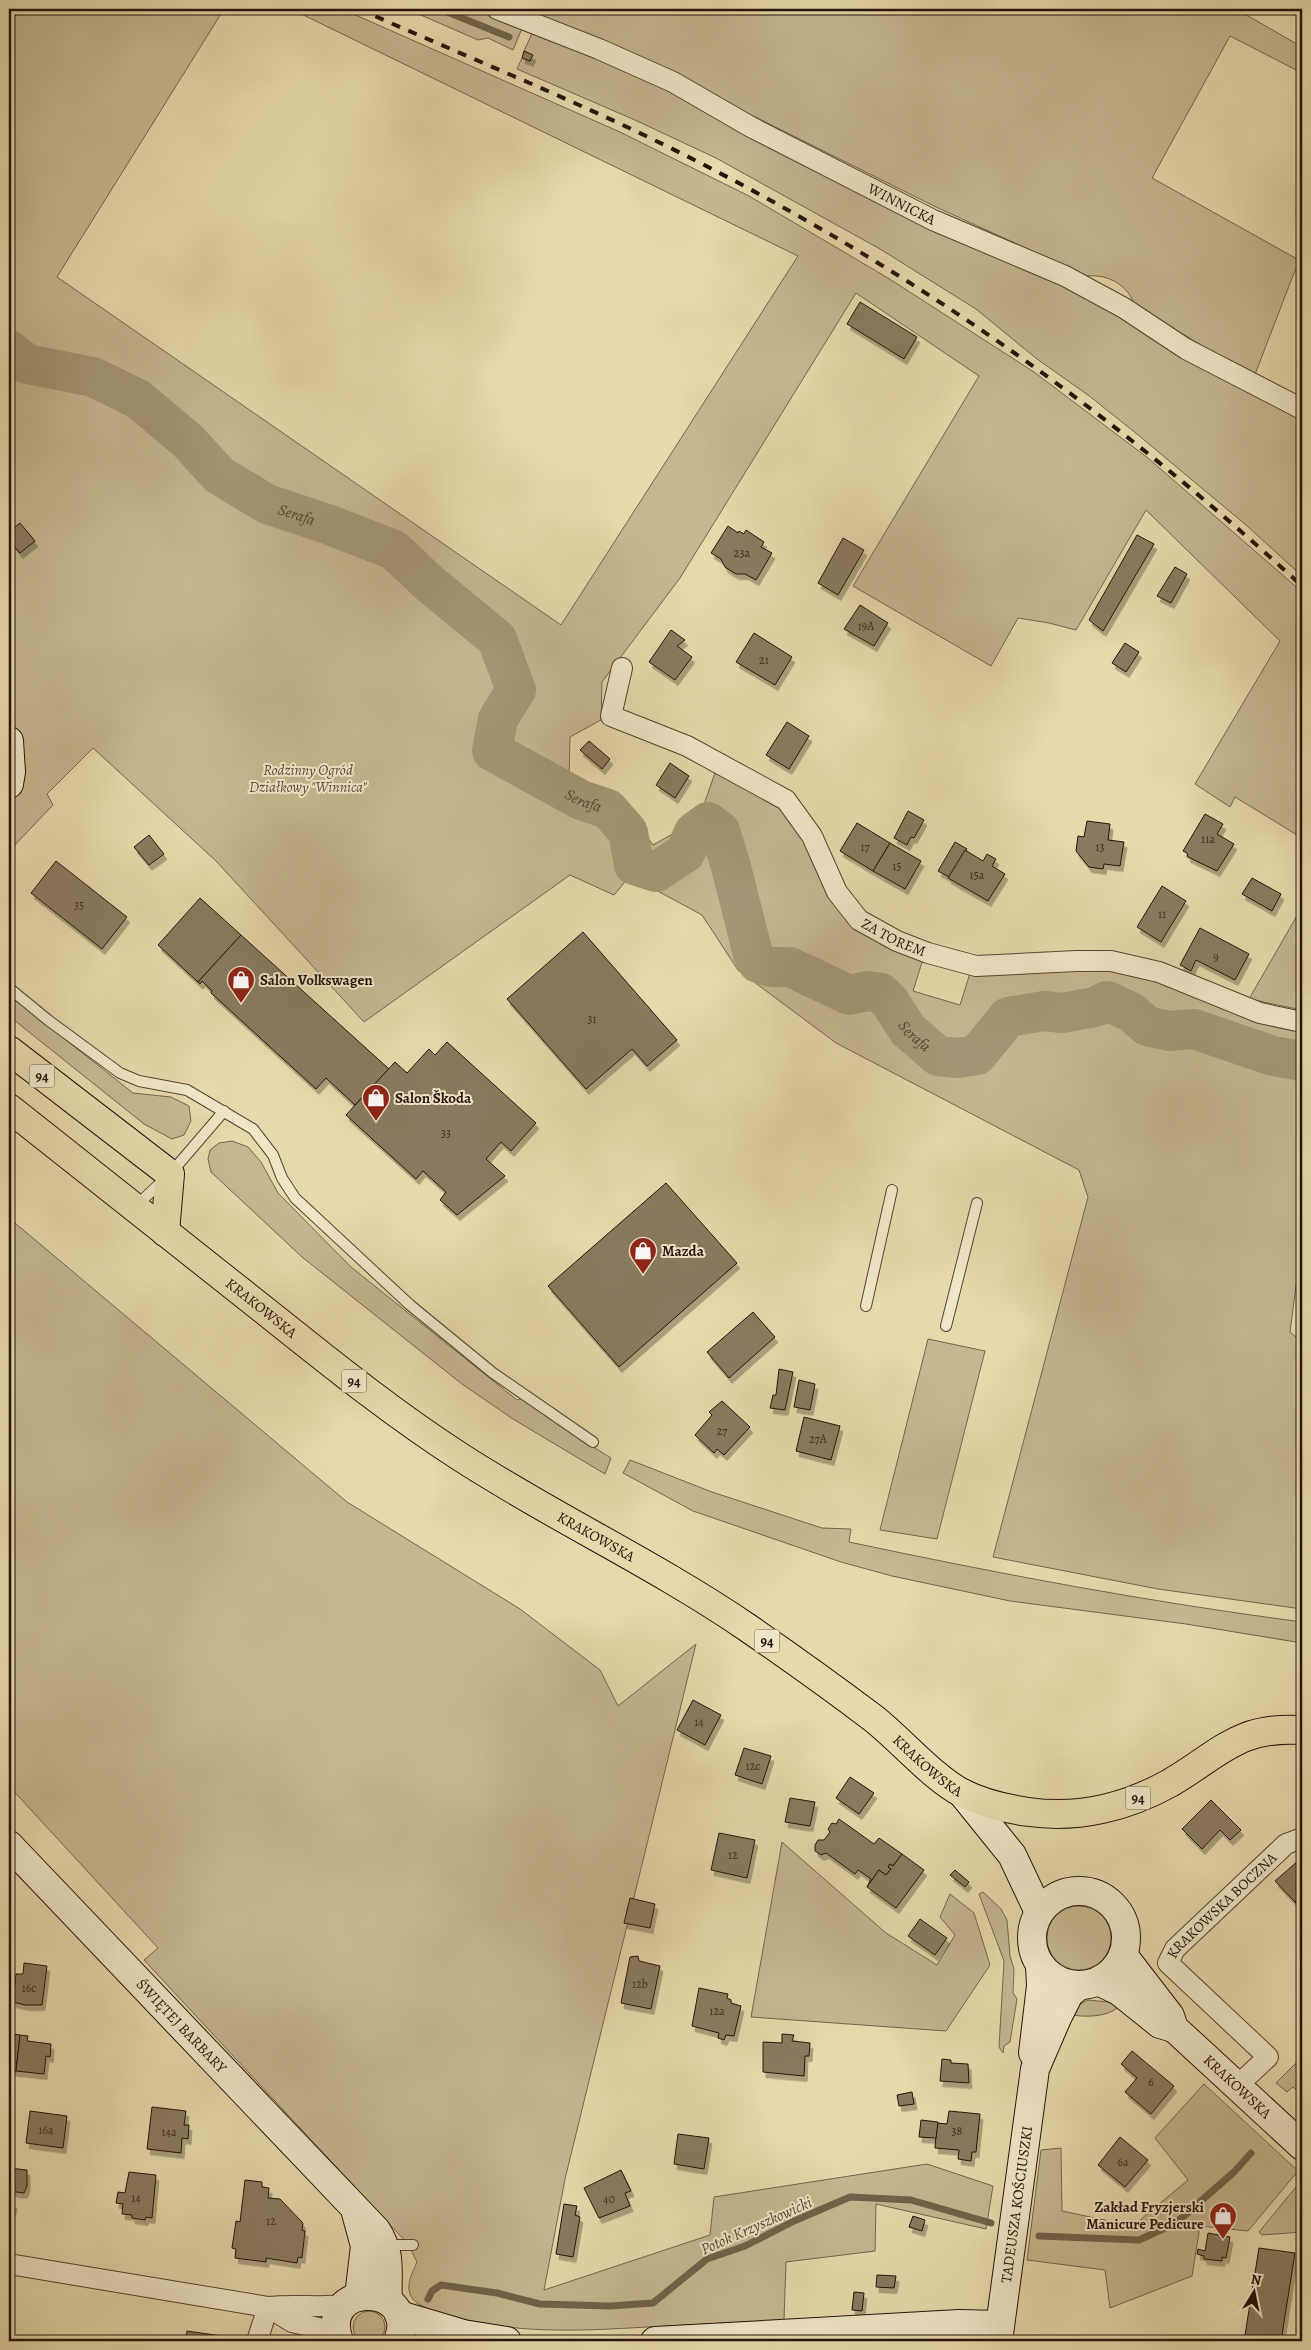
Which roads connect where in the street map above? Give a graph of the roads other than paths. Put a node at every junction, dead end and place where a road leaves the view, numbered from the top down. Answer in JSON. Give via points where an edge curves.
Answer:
{"nodes":[{"id":1,"x":497,"y":9,"type":"edge"},
{"id":2,"x":1302,"y":409,"type":"edge"},
{"id":3,"x":622,"y":668,"type":"dead end"},
{"id":4,"x":9,"y":741,"type":"edge"},
{"id":5,"x":9,"y":784,"type":"edge"},
{"id":6,"x":9,"y":988,"type":"edge"},
{"id":7,"x":1302,"y":1022,"type":"edge"},
{"id":8,"x":9,"y":1050,"type":"edge"},
{"id":9,"x":9,"y":1108,"type":"edge"},
{"id":10,"x":224,"y":1111,"type":"junction"},
{"id":11,"x":170,"y":1174,"type":"junction"},
{"id":12,"x":892,"y":1190,"type":"dead end"},
{"id":13,"x":977,"y":1202,"type":"dead end"},
{"id":14,"x":134,"y":1208,"type":"junction"},
{"id":15,"x":165,"y":1232,"type":"junction"},
{"id":16,"x":866,"y":1306,"type":"dead end"},
{"id":17,"x":946,"y":1326,"type":"dead end"},
{"id":18,"x":593,"y":1442,"type":"dead end"},
{"id":19,"x":1302,"y":1730,"type":"edge"},
{"id":20,"x":962,"y":1793,"type":"junction"},
{"id":21,"x":1302,"y":1838,"type":"edge"},
{"id":22,"x":9,"y":1845,"type":"edge"},
{"id":23,"x":1012,"y":1855,"type":"junction"},
{"id":24,"x":1066,"y":1892,"type":"junction"},
{"id":25,"x":1039,"y":1912,"type":"junction"},
{"id":26,"x":1123,"y":1955,"type":"junction"},
{"id":27,"x":1040,"y":1965,"type":"junction"},
{"id":28,"x":1089,"y":1983,"type":"junction"},
{"id":29,"x":1174,"y":2028,"type":"junction"},
{"id":30,"x":1035,"y":2069,"type":"junction"},
{"id":31,"x":1237,"y":2086,"type":"junction"},
{"id":32,"x":1302,"y":2146,"type":"edge"},
{"id":33,"x":413,"y":2245,"type":"dead end"},
{"id":34,"x":375,"y":2246,"type":"junction"},
{"id":35,"x":9,"y":2264,"type":"edge"},
{"id":36,"x":352,"y":2301,"type":"junction"},
{"id":37,"x":268,"y":2306,"type":"junction"},
{"id":38,"x":395,"y":2319,"type":"edge"},
{"id":39,"x":999,"y":2333,"type":"edge"},
{"id":40,"x":338,"y":2337,"type":"edge"},
{"id":41,"x":257,"y":2341,"type":"edge"},
{"id":42,"x":507,"y":2341,"type":"edge"},
{"id":43,"x":654,"y":2341,"type":"edge"}],
"edges":[{"from":1,"to":2,"type":"street","name":"WINNICKA","via":[[673,82],[751,127],[933,220],[1066,276],[1124,308],[1186,349]]},
{"from":3,"to":7,"type":"street","name":"ZA TOREM","via":[[611,716],[688,746],[786,800],[812,836],[837,892],[859,920],[897,940],[928,953],[976,966],[1076,961],[1119,963],[1159,972],[1260,1013]]},
{"from":4,"to":5,"type":"street"},
{"from":6,"to":10,"type":"lane","via":[[120,1073],[139,1081],[187,1090]]},
{"from":8,"to":11,"type":"main road","number":"94"},
{"from":9,"to":14,"type":"main road","name":"KRAKOWSKA","number":"94"},
{"from":10,"to":11,"type":"lane"},
{"from":10,"to":18,"type":"lane","via":[[253,1129],[273,1155],[295,1198],[410,1305],[493,1373]]},
{"from":11,"to":14,"type":"lane"},
{"from":11,"to":15,"type":"main road"},
{"from":12,"to":16,"type":"lane"},
{"from":13,"to":17,"type":"lane"},
{"from":14,"to":15,"type":"main road","name":"KRAKOWSKA","number":"94"},
{"from":15,"to":20,"type":"main road","name":"KRAKOWSKA","number":"94","via":[[373,1396],[461,1458],[742,1624],[882,1725]]},
{"from":19,"to":20,"type":"main road","number":"94","via":[[1277,1728],[1253,1733],[1232,1742],[1167,1784],[1132,1801],[1097,1811],[1050,1815],[1024,1812]]},
{"from":20,"to":23,"type":"street","name":"KRAKOWSKA"},
{"from":21,"to":31,"type":"street","name":"KRAKOWSKA BOCZNA","via":[[1286,1844],[1175,1950],[1168,1963],[1268,2057]]},
{"from":22,"to":34,"type":"street","name":"ŚWIĘTEJ BARBARY","via":[[376,2230]]},
{"from":23,"to":24,"type":"street","name":"KRAKOWSKA"},
{"from":23,"to":25,"type":"street","name":"KRAKOWSKA"},
{"from":24,"to":25,"type":"street","via":[[1052,1899]]},
{"from":24,"to":26,"type":"street","via":[[1078,1890],[1096,1894],[1112,1904],[1125,1928]]},
{"from":25,"to":27,"type":"street","via":[[1033,1924],[1032,1948]]},
{"from":26,"to":28,"type":"street","via":[[1113,1971]]},
{"from":26,"to":29,"type":"street","name":"KRAKOWSKA","via":[[1170,2016]]},
{"from":27,"to":28,"type":"street","via":[[1062,1982]]},
{"from":27,"to":30,"type":"street","name":"TADEUSZA KOŚCIUSZKI","via":[[1041,1986],[1032,2048]]},
{"from":28,"to":29,"type":"street","name":"KRAKOWSKA","via":[[1119,1991],[1160,2024]]},
{"from":28,"to":30,"type":"street","name":"TADEUSZA KOŚCIUSZKI","via":[[1069,1994]]},
{"from":29,"to":31,"type":"street","name":"KRAKOWSKA"},
{"from":30,"to":39,"type":"street","name":"TADEUSZA KOŚCIUSZKI"},
{"from":31,"to":32,"type":"street","name":"KRAKOWSKA"},
{"from":33,"to":34,"type":"lane"},
{"from":34,"to":36,"type":"street"},
{"from":34,"to":38,"type":"street"},
{"from":35,"to":37,"type":"street"},
{"from":36,"to":37,"type":"street","via":[[324,2307]]},
{"from":36,"to":38,"type":"street","via":[[374,2295]]},
{"from":36,"to":40,"type":"street","via":[[339,2315]]},
{"from":37,"to":40,"type":"street","via":[[292,2322]]},
{"from":37,"to":41,"type":"street"},
{"from":38,"to":42,"type":"street"},
{"from":39,"to":43,"type":"street","via":[[951,2325]]}]}
